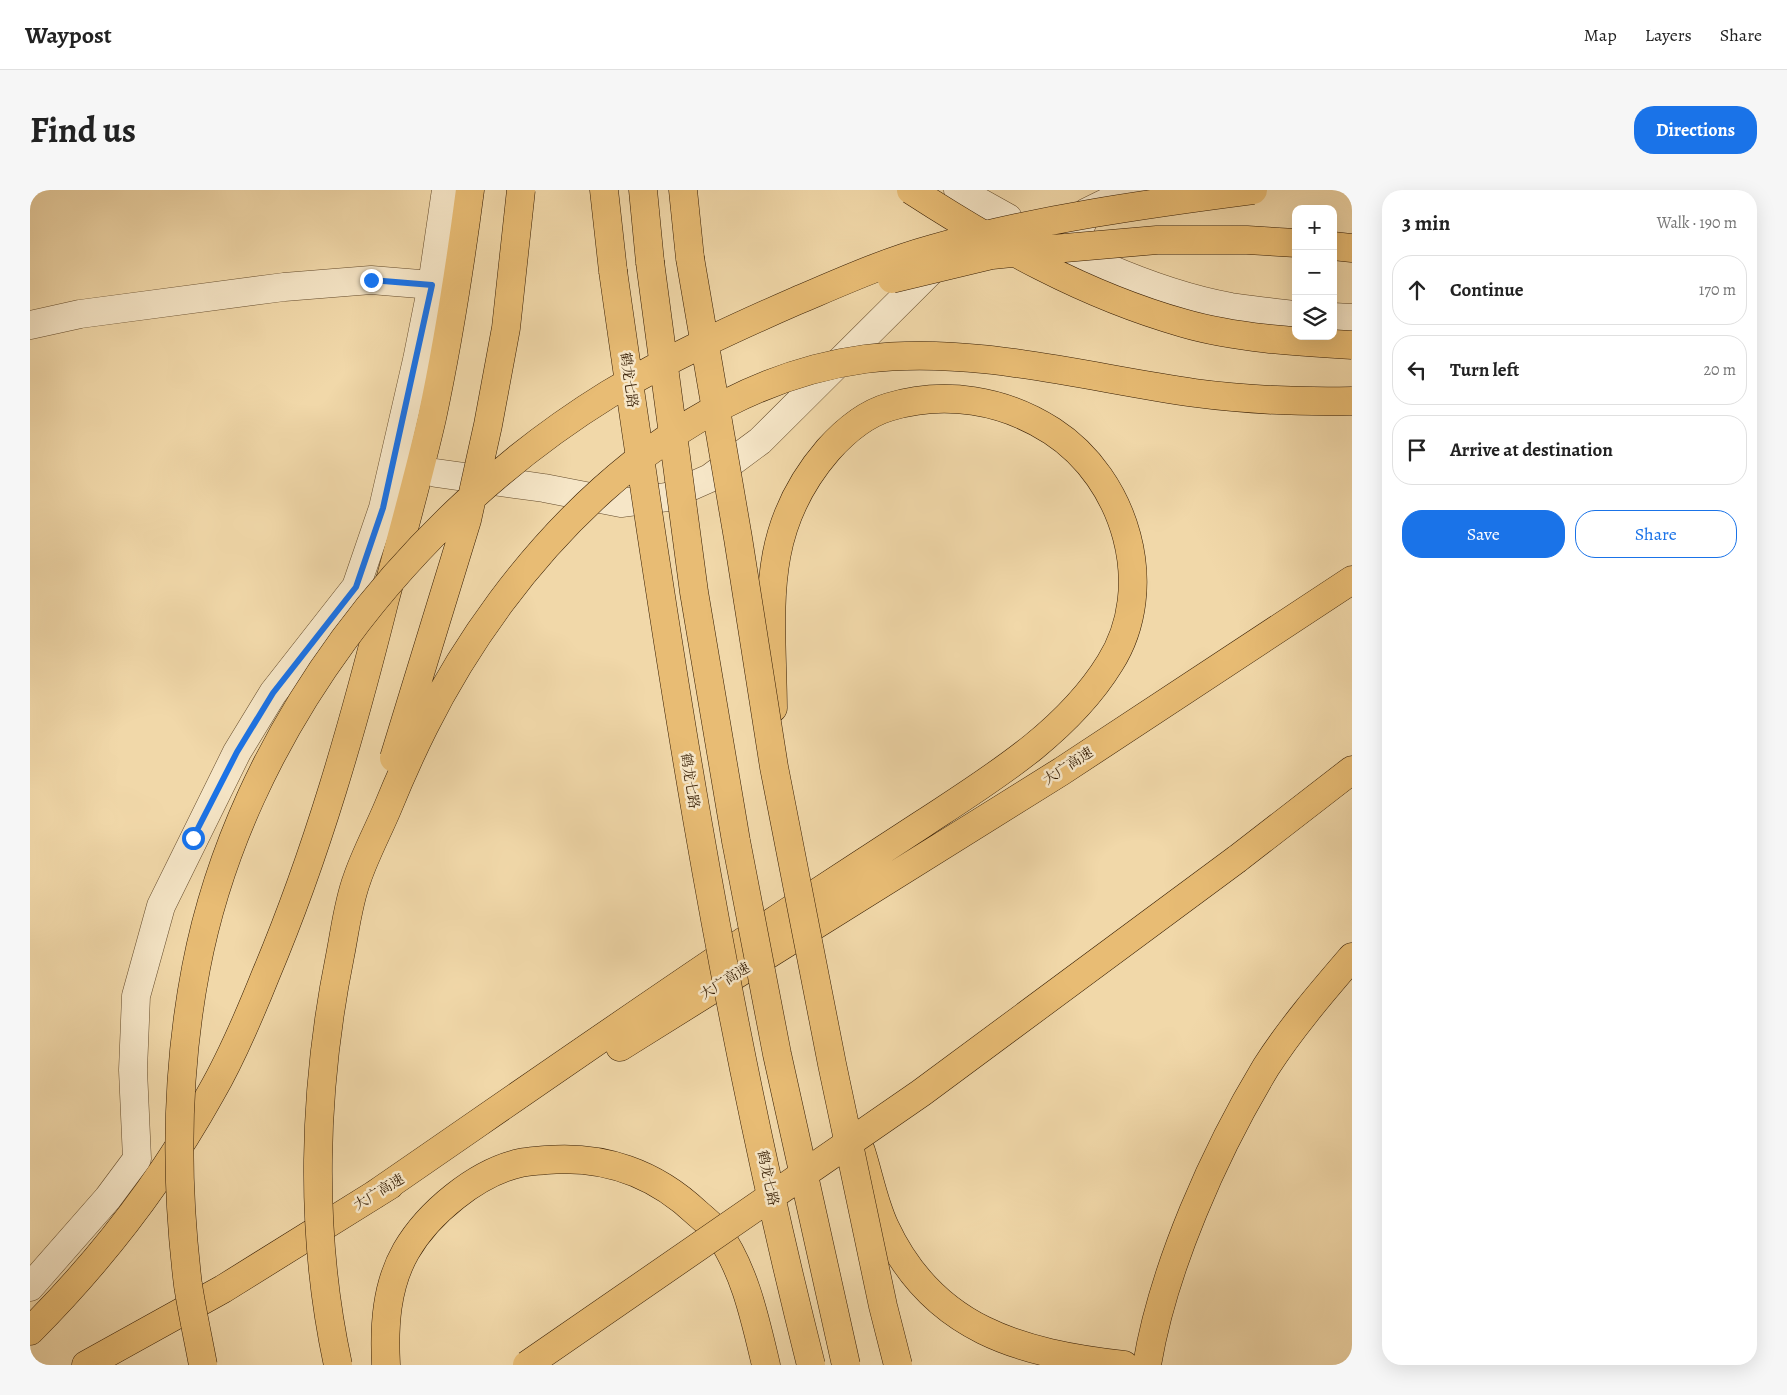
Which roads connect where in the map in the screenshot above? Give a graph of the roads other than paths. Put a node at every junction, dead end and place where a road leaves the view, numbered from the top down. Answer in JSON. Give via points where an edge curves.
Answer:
{"nodes":[{"id":1,"x":446,"y":190,"type":"edge"},
{"id":2,"x":470,"y":190,"type":"edge"},
{"id":3,"x":521,"y":190,"type":"edge"},
{"id":4,"x":604,"y":190,"type":"edge"},
{"id":5,"x":643,"y":190,"type":"edge"},
{"id":6,"x":682,"y":190,"type":"edge"},
{"id":7,"x":911,"y":190,"type":"edge"},
{"id":8,"x":958,"y":190,"type":"edge"},
{"id":9,"x":1132,"y":190,"type":"edge"},
{"id":10,"x":1253,"y":190,"type":"edge"},
{"id":11,"x":992,"y":210,"type":"junction"},
{"id":12,"x":1292,"y":243,"type":"edge"},
{"id":13,"x":1337,"y":246,"type":"edge"},
{"id":14,"x":1352,"y":248,"type":"edge"},
{"id":15,"x":1070,"y":251,"type":"junction"},
{"id":16,"x":432,"y":285,"type":"junction"},
{"id":17,"x":794,"y":303,"type":"junction"},
{"id":18,"x":1292,"y":315,"type":"edge"},
{"id":19,"x":1337,"y":318,"type":"edge"},
{"id":20,"x":1352,"y":318,"type":"edge"},
{"id":21,"x":30,"y":325,"type":"edge"},
{"id":22,"x":1352,"y":345,"type":"edge"},
{"id":23,"x":1352,"y":401,"type":"edge"},
{"id":24,"x":436,"y":473,"type":"dead end"},
{"id":25,"x":1352,"y":580,"type":"edge"},
{"id":26,"x":774,"y":767,"type":"junction"},
{"id":27,"x":1352,"y":770,"type":"edge"},
{"id":28,"x":356,"y":881,"type":"junction"},
{"id":29,"x":1352,"y":956,"type":"edge"},
{"id":30,"x":1352,"y":971,"type":"edge"},
{"id":31,"x":1308,"y":1009,"type":"junction"},
{"id":32,"x":832,"y":1064,"type":"junction"},
{"id":33,"x":374,"y":1195,"type":"junction"},
{"id":34,"x":30,"y":1287,"type":"edge"},
{"id":35,"x":223,"y":1289,"type":"junction"},
{"id":36,"x":30,"y":1331,"type":"edge"},
{"id":37,"x":86,"y":1365,"type":"edge"},
{"id":38,"x":113,"y":1365,"type":"edge"},
{"id":39,"x":203,"y":1365,"type":"edge"},
{"id":40,"x":338,"y":1365,"type":"edge"},
{"id":41,"x":386,"y":1365,"type":"edge"},
{"id":42,"x":527,"y":1365,"type":"edge"},
{"id":43,"x":766,"y":1365,"type":"edge"},
{"id":44,"x":811,"y":1365,"type":"edge"},
{"id":45,"x":846,"y":1365,"type":"edge"},
{"id":46,"x":898,"y":1365,"type":"edge"},
{"id":47,"x":1124,"y":1365,"type":"edge"},
{"id":48,"x":1147,"y":1365,"type":"edge"}],
"edges":[{"from":1,"to":16,"type":"street"},
{"from":2,"to":36,"type":"highway","via":[[447,344],[431,420],[339,773],[281,938],[248,1018],[212,1092],[164,1170],[76,1285]]},
{"from":3,"to":28,"type":"highway","bridge":true,"via":[[506,328],[467,520]]},
{"from":4,"to":44,"type":"highway","name":"鹤龙七路","bridge":true,"via":[[651,540],[698,825],[744,1066]]},
{"from":5,"to":45,"type":"highway","bridge":true,"via":[[694,592],[736,841],[777,1054]]},
{"from":6,"to":26,"type":"highway","bridge":true,"via":[[690,258]]},
{"from":7,"to":22,"type":"highway","bridge":true,"via":[[1028,261],[1103,296],[1184,323],[1254,336]]},
{"from":8,"to":11,"type":"street"},
{"from":9,"to":15,"type":"street","via":[[1087,212]]},
{"from":10,"to":17,"type":"highway","bridge":true,"via":[[1064,218],[960,242],[866,271]]},
{"from":11,"to":15,"type":"street"},
{"from":11,"to":24,"type":"street","via":[[760,441],[710,478],[667,498],[621,503]]},
{"from":12,"to":17,"type":"highway","bridge":true,"via":[[1156,240],[992,255]]},
{"from":13,"to":14,"type":"highway"},
{"from":15,"to":18,"type":"street","via":[[1169,291],[1230,306]]},
{"from":16,"to":21,"type":"street","via":[[371,280],[284,287],[80,314]]},
{"from":16,"to":34,"type":"street","via":[[383,508],[356,587],[273,693],[237,752],[161,906],[136,996],[133,1070],[137,1159],[108,1198]]},
{"from":17,"to":39,"type":"highway","bridge":true,"via":[[751,320],[647,372],[564,424],[484,486],[433,534],[368,606],[291,719],[249,803],[219,881],[196,965],[186,1033],[179,1111],[180,1202],[188,1286]]},
{"from":19,"to":20,"type":"street"},
{"from":23,"to":28,"type":"highway","bridge":true,"via":[[1297,402],[1198,393],[1028,366],[909,355],[861,359],[803,373],[753,390],[701,417],[659,444],[619,476],[543,550],[506,595],[466,653],[424,725]]},
{"from":25,"to":33,"type":"highway","name":"大广高速","via":[[1062,771],[576,1074]]},
{"from":26,"to":32,"type":"highway","bridge":true},
{"from":26,"to":33,"type":"highway","bridge":true,"via":[[772,587],[776,548],[790,504],[808,474],[840,436],[874,412],[907,402],[948,399],[981,401],[1017,412],[1056,433],[1087,462],[1113,495],[1126,529],[1132,575],[1131,612],[1113,660],[1087,696],[1044,738],[977,788],[689,978]]},
{"from":27,"to":42,"type":"highway","bridge":true,"via":[[1111,954],[921,1093]]},
{"from":28,"to":40,"type":"highway","bridge":true,"via":[[333,994],[318,1113],[318,1195],[324,1269]]},
{"from":29,"to":31,"type":"highway"},
{"from":30,"to":31,"type":"highway"},
{"from":31,"to":48,"type":"highway","via":[[1267,1066],[1229,1133],[1180,1250],[1164,1296]]},
{"from":32,"to":46,"type":"highway","bridge":true},
{"from":32,"to":47,"type":"highway","bridge":true,"via":[[885,1226],[913,1273],[972,1326],[1010,1343],[1047,1354]]},
{"from":33,"to":35,"type":"highway","name":"大广高速"},
{"from":35,"to":37,"type":"highway","name":"大广高速"},
{"from":35,"to":38,"type":"highway"},
{"from":41,"to":43,"type":"highway","via":[[385,1322],[392,1282],[406,1252],[428,1220],[455,1195],[519,1163],[570,1158],[622,1166],[657,1182],[685,1201],[716,1230],[739,1268]]}]}
